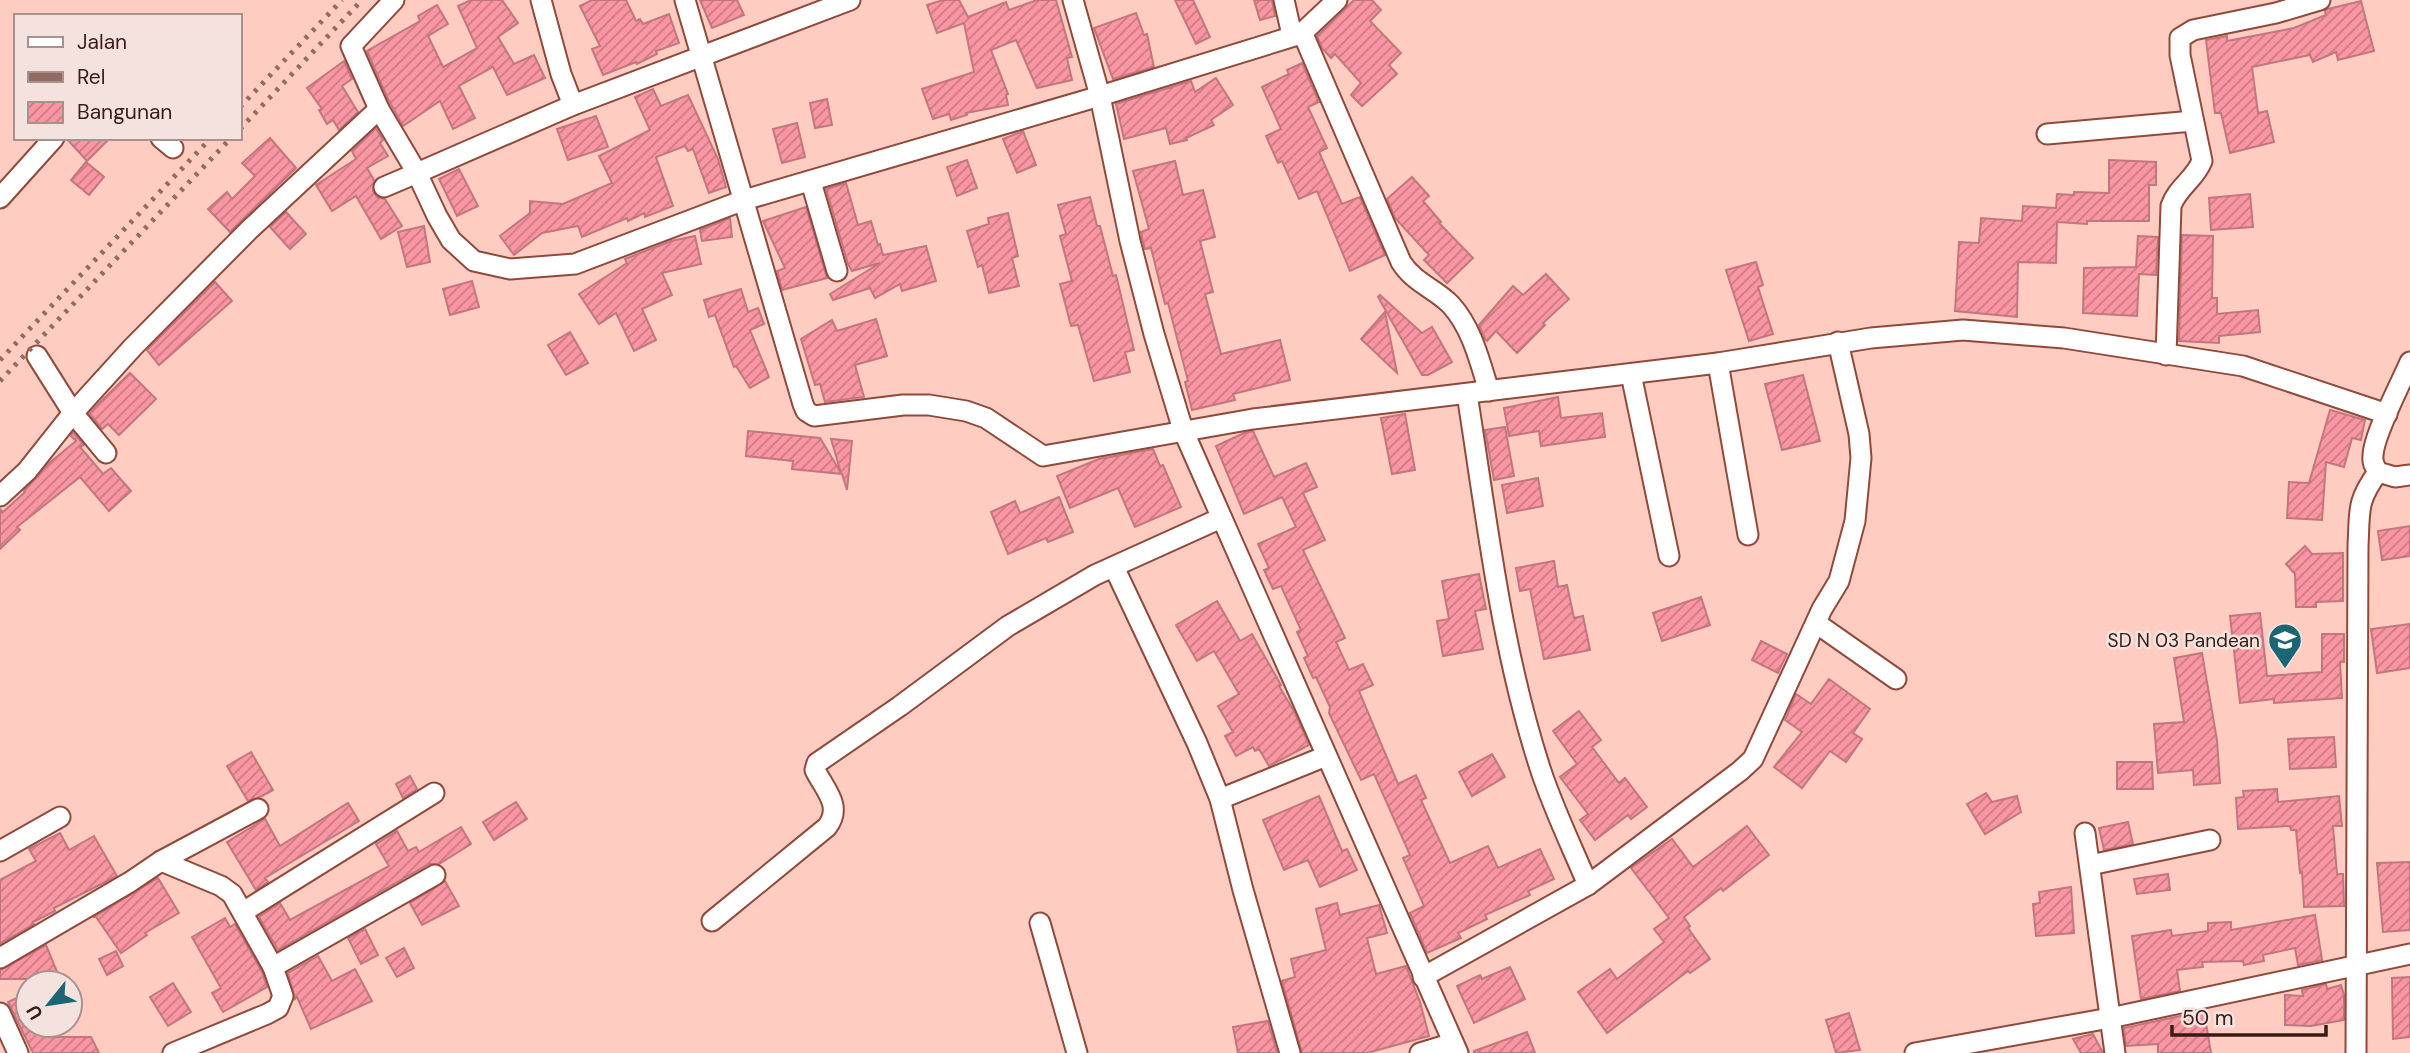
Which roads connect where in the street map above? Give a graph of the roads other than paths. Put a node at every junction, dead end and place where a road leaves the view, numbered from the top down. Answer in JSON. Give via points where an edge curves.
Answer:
{"nodes":[{"id":1,"x":394,"y":0,"type":"edge"},
{"id":2,"x":541,"y":0,"type":"edge"},
{"id":3,"x":685,"y":0,"type":"edge"},
{"id":4,"x":850,"y":0,"type":"edge"},
{"id":5,"x":1073,"y":0,"type":"edge"},
{"id":6,"x":1284,"y":0,"type":"edge"},
{"id":7,"x":1337,"y":0,"type":"edge"},
{"id":8,"x":2320,"y":0,"type":"edge"},
{"id":9,"x":2274,"y":7,"type":"edge"},
{"id":10,"x":1296,"y":35,"type":"junction"},
{"id":11,"x":702,"y":58,"type":"junction"},
{"id":12,"x":1100,"y":96,"type":"junction"},
{"id":13,"x":573,"y":106,"type":"junction"},
{"id":14,"x":379,"y":109,"type":"junction"},
{"id":15,"x":2193,"y":121,"type":"junction"},
{"id":16,"x":2047,"y":134,"type":"dead end"},
{"id":17,"x":52,"y":140,"type":"edge"},
{"id":18,"x":417,"y":173,"type":"junction"},
{"id":19,"x":811,"y":182,"type":"junction"},
{"id":20,"x":384,"y":187,"type":"dead end"},
{"id":21,"x":0,"y":198,"type":"edge"},
{"id":22,"x":744,"y":200,"type":"junction"},
{"id":23,"x":837,"y":271,"type":"dead end"},
{"id":24,"x":1838,"y":342,"type":"junction"},
{"id":25,"x":2166,"y":355,"type":"junction"},
{"id":26,"x":37,"y":356,"type":"dead end"},
{"id":27,"x":2410,"y":362,"type":"edge"},
{"id":28,"x":1718,"y":363,"type":"junction"},
{"id":29,"x":1631,"y":374,"type":"junction"},
{"id":30,"x":1489,"y":391,"type":"junction"},
{"id":31,"x":1467,"y":394,"type":"junction"},
{"id":32,"x":73,"y":413,"type":"junction"},
{"id":33,"x":2387,"y":414,"type":"junction"},
{"id":34,"x":1184,"y":430,"type":"junction"},
{"id":35,"x":106,"y":453,"type":"dead end"},
{"id":36,"x":2378,"y":472,"type":"junction"},
{"id":37,"x":2410,"y":475,"type":"edge"},
{"id":38,"x":0,"y":496,"type":"edge"},
{"id":39,"x":1221,"y":518,"type":"junction"},
{"id":40,"x":1748,"y":535,"type":"dead end"},
{"id":41,"x":1669,"y":556,"type":"dead end"},
{"id":42,"x":1114,"y":567,"type":"junction"},
{"id":43,"x":1816,"y":623,"type":"junction"},
{"id":44,"x":1896,"y":679,"type":"dead end"},
{"id":45,"x":1326,"y":756,"type":"junction"},
{"id":46,"x":435,"y":793,"type":"dead end"},
{"id":47,"x":1220,"y":799,"type":"junction"},
{"id":48,"x":258,"y":809,"type":"dead end"},
{"id":49,"x":60,"y":817,"type":"dead end"},
{"id":50,"x":2085,"y":833,"type":"dead end"},
{"id":51,"x":2210,"y":839,"type":"dead end"},
{"id":52,"x":0,"y":851,"type":"edge"},
{"id":53,"x":161,"y":862,"type":"junction"},
{"id":54,"x":2090,"y":865,"type":"junction"},
{"id":55,"x":435,"y":876,"type":"dead end"},
{"id":56,"x":1588,"y":885,"type":"junction"},
{"id":57,"x":243,"y":912,"type":"junction"},
{"id":58,"x":712,"y":921,"type":"dead end"},
{"id":59,"x":1040,"y":923,"type":"dead end"},
{"id":60,"x":2410,"y":954,"type":"edge"},
{"id":61,"x":0,"y":958,"type":"edge"},
{"id":62,"x":273,"y":967,"type":"junction"},
{"id":63,"x":2355,"y":967,"type":"junction"},
{"id":64,"x":1423,"y":977,"type":"junction"},
{"id":65,"x":0,"y":1013,"type":"edge"},
{"id":66,"x":2110,"y":1018,"type":"junction"},
{"id":67,"x":1455,"y":1048,"type":"edge"},
{"id":68,"x":19,"y":1053,"type":"edge"},
{"id":69,"x":173,"y":1053,"type":"edge"},
{"id":70,"x":1077,"y":1053,"type":"edge"},
{"id":71,"x":1290,"y":1053,"type":"edge"},
{"id":72,"x":1420,"y":1053,"type":"edge"},
{"id":73,"x":1915,"y":1053,"type":"edge"},
{"id":74,"x":2115,"y":1053,"type":"edge"},
{"id":75,"x":2356,"y":1053,"type":"edge"}],
"edges":[{"from":1,"to":14,"type":"street","via":[[351,46]]},
{"from":2,"to":13,"type":"street"},
{"from":3,"to":11,"type":"street"},
{"from":4,"to":11,"type":"street"},
{"from":5,"to":12,"type":"street"},
{"from":6,"to":10,"type":"street"},
{"from":7,"to":10,"type":"street"},
{"from":8,"to":9,"type":"street"},
{"from":9,"to":15,"type":"street","via":[[2181,36],[2180,55]]},
{"from":10,"to":12,"type":"street"},
{"from":10,"to":30,"type":"street","via":[[1306,41],[1402,262],[1416,280],[1450,304],[1462,321]]},
{"from":11,"to":13,"type":"street"},
{"from":11,"to":22,"type":"street"},
{"from":12,"to":19,"type":"street"},
{"from":12,"to":34,"type":"street","via":[[1130,241]]},
{"from":13,"to":18,"type":"street"},
{"from":14,"to":18,"type":"street"},
{"from":14,"to":32,"type":"street","via":[[250,229]]},
{"from":15,"to":16,"type":"street"},
{"from":15,"to":25,"type":"street","via":[[2202,161],[2171,206]]},
{"from":17,"to":21,"type":"street"},
{"from":18,"to":20,"type":"street"},
{"from":18,"to":22,"type":"street","via":[[451,240],[474,261],[510,270],[575,264]]},
{"from":19,"to":22,"type":"street"},
{"from":19,"to":23,"type":"street"},
{"from":22,"to":34,"type":"street","via":[[803,404],[810,414],[902,405],[966,411],[986,418],[1043,456]]},
{"from":24,"to":25,"type":"street","via":[[1963,330],[2064,338]]},
{"from":24,"to":28,"type":"street"},
{"from":24,"to":43,"type":"street","via":[[1861,458],[1855,520],[1844,568]]},
{"from":25,"to":33,"type":"street","via":[[2243,366]]},
{"from":26,"to":32,"type":"street"},
{"from":27,"to":33,"type":"street"},
{"from":28,"to":29,"type":"street"},
{"from":28,"to":40,"type":"street"},
{"from":29,"to":30,"type":"street"},
{"from":29,"to":41,"type":"street"},
{"from":30,"to":31,"type":"street"},
{"from":31,"to":34,"type":"street"},
{"from":31,"to":56,"type":"street","via":[[1510,653],[1541,772]]},
{"from":32,"to":35,"type":"street"},
{"from":32,"to":38,"type":"street","via":[[27,471]]},
{"from":33,"to":36,"type":"street","via":[[2372,454]]},
{"from":34,"to":39,"type":"street"},
{"from":36,"to":37,"type":"street"},
{"from":36,"to":63,"type":"street","via":[[2363,492],[2358,546]]},
{"from":39,"to":42,"type":"street"},
{"from":39,"to":45,"type":"street"},
{"from":42,"to":47,"type":"street"},
{"from":42,"to":58,"type":"street","via":[[1007,626],[817,763],[815,770],[834,806],[833,818]]},
{"from":43,"to":44,"type":"street"},
{"from":43,"to":56,"type":"street","via":[[1753,759]]},
{"from":45,"to":47,"type":"street"},
{"from":45,"to":64,"type":"street"},
{"from":46,"to":57,"type":"street"},
{"from":47,"to":71,"type":"street"},
{"from":48,"to":53,"type":"street"},
{"from":49,"to":52,"type":"street"},
{"from":50,"to":54,"type":"street"},
{"from":51,"to":54,"type":"street"},
{"from":53,"to":57,"type":"street","via":[[221,886]]},
{"from":53,"to":61,"type":"street"},
{"from":54,"to":66,"type":"street"},
{"from":55,"to":62,"type":"street"},
{"from":56,"to":64,"type":"street"},
{"from":57,"to":62,"type":"street"},
{"from":59,"to":70,"type":"street"},
{"from":60,"to":63,"type":"street"},
{"from":62,"to":69,"type":"street","via":[[283,996],[278,1008]]},
{"from":63,"to":66,"type":"street"},
{"from":63,"to":75,"type":"street"},
{"from":64,"to":67,"type":"street"},
{"from":65,"to":68,"type":"street"},
{"from":66,"to":73,"type":"street"},
{"from":66,"to":74,"type":"street"},
{"from":67,"to":72,"type":"street"}]}
